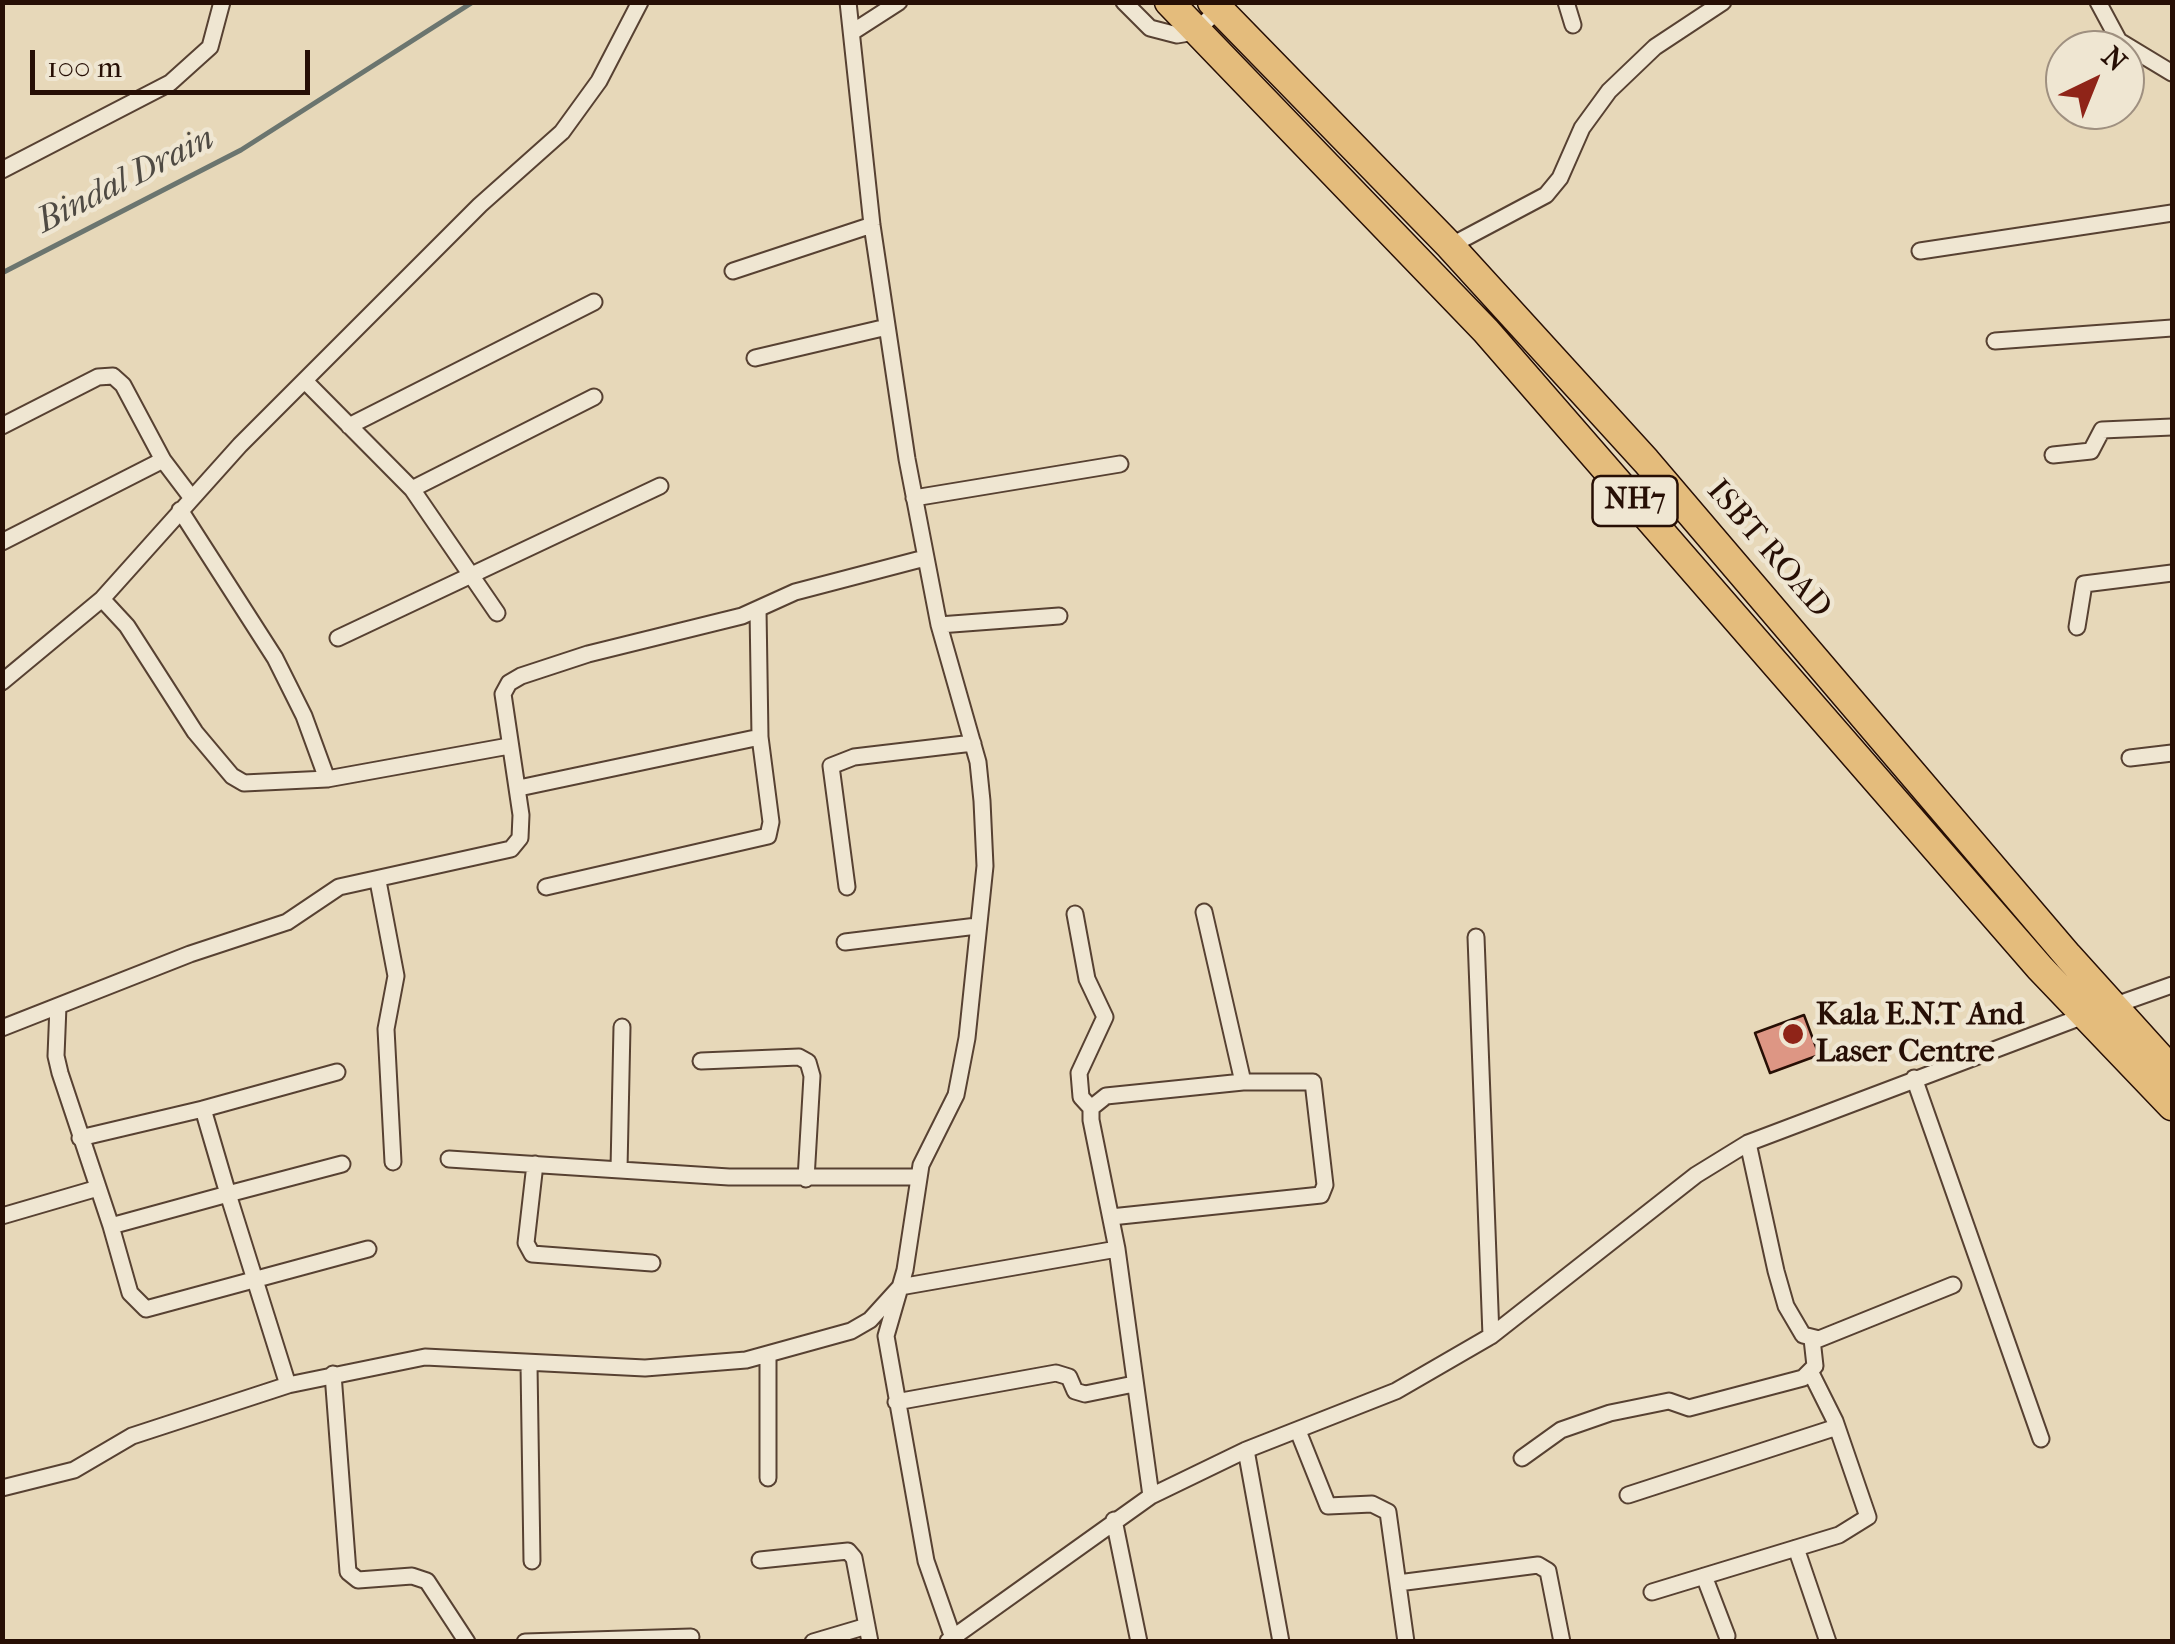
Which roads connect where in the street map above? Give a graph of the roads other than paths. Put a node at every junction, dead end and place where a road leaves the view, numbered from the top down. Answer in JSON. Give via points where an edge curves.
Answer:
{"nodes":[{"id":1,"x":222,"y":2,"type":"edge"},
{"id":2,"x":640,"y":2,"type":"edge"},
{"id":3,"x":848,"y":2,"type":"edge"},
{"id":4,"x":899,"y":2,"type":"edge"},
{"id":5,"x":1124,"y":2,"type":"edge"},
{"id":6,"x":1168,"y":2,"type":"edge"},
{"id":7,"x":1566,"y":2,"type":"edge"},
{"id":8,"x":1723,"y":2,"type":"edge"},
{"id":9,"x":2098,"y":2,"type":"edge"},
{"id":10,"x":1215,"y":6,"type":"edge"},
{"id":11,"x":1573,"y":25,"type":"dead end"},
{"id":12,"x":854,"y":31,"type":"junction"},
{"id":13,"x":1195,"y":32,"type":"junction"},
{"id":14,"x":2172,"y":72,"type":"edge"},
{"id":15,"x":2,"y":170,"type":"edge"},
{"id":16,"x":2172,"y":213,"type":"edge"},
{"id":17,"x":872,"y":225,"type":"junction"},
{"id":18,"x":1450,"y":246,"type":"junction"},
{"id":19,"x":1920,"y":252,"type":"dead end"},
{"id":20,"x":733,"y":271,"type":"dead end"},
{"id":21,"x":594,"y":302,"type":"dead end"},
{"id":22,"x":887,"y":327,"type":"junction"},
{"id":23,"x":2172,"y":328,"type":"edge"},
{"id":24,"x":1996,"y":342,"type":"dead end"},
{"id":25,"x":755,"y":358,"type":"dead end"},
{"id":26,"x":307,"y":383,"type":"junction"},
{"id":27,"x":594,"y":398,"type":"dead end"},
{"id":28,"x":2,"y":426,"type":"edge"},
{"id":29,"x":349,"y":426,"type":"junction"},
{"id":30,"x":2172,"y":427,"type":"edge"},
{"id":31,"x":2053,"y":455,"type":"dead end"},
{"id":32,"x":162,"y":460,"type":"junction"},
{"id":33,"x":1120,"y":464,"type":"dead end"},
{"id":34,"x":660,"y":486,"type":"dead end"},
{"id":35,"x":412,"y":489,"type":"junction"},
{"id":36,"x":914,"y":498,"type":"junction"},
{"id":37,"x":185,"y":503,"type":"junction"},
{"id":38,"x":2,"y":542,"type":"edge"},
{"id":39,"x":924,"y":558,"type":"junction"},
{"id":40,"x":470,"y":572,"type":"junction"},
{"id":41,"x":2172,"y":573,"type":"edge"},
{"id":42,"x":102,"y":599,"type":"junction"},
{"id":43,"x":758,"y":609,"type":"junction"},
{"id":44,"x":498,"y":613,"type":"dead end"},
{"id":45,"x":1059,"y":616,"type":"dead end"},
{"id":46,"x":940,"y":625,"type":"junction"},
{"id":47,"x":2077,"y":627,"type":"dead end"},
{"id":48,"x":338,"y":638,"type":"dead end"},
{"id":49,"x":2,"y":682,"type":"edge"},
{"id":50,"x":760,"y":737,"type":"junction"},
{"id":51,"x":972,"y":743,"type":"junction"},
{"id":52,"x":509,"y":746,"type":"junction"},
{"id":53,"x":2172,"y":752,"type":"edge"},
{"id":54,"x":2130,"y":758,"type":"dead end"},
{"id":55,"x":326,"y":779,"type":"junction"},
{"id":56,"x":519,"y":788,"type":"junction"},
{"id":57,"x":378,"y":880,"type":"junction"},
{"id":58,"x":546,"y":887,"type":"dead end"},
{"id":59,"x":847,"y":887,"type":"dead end"},
{"id":60,"x":1204,"y":912,"type":"dead end"},
{"id":61,"x":1075,"y":914,"type":"dead end"},
{"id":62,"x":977,"y":926,"type":"junction"},
{"id":63,"x":1476,"y":937,"type":"dead end"},
{"id":64,"x":845,"y":942,"type":"dead end"},
{"id":65,"x":2172,"y":984,"type":"edge"},
{"id":66,"x":58,"y":1006,"type":"junction"},
{"id":67,"x":2098,"y":1011,"type":"junction"},
{"id":68,"x":622,"y":1027,"type":"dead end"},
{"id":69,"x":2,"y":1028,"type":"edge"},
{"id":70,"x":701,"y":1061,"type":"dead end"},
{"id":71,"x":2172,"y":1070,"type":"edge"},
{"id":72,"x":337,"y":1072,"type":"dead end"},
{"id":73,"x":1914,"y":1078,"type":"junction"},
{"id":74,"x":1243,"y":1082,"type":"junction"},
{"id":75,"x":2172,"y":1106,"type":"edge"},
{"id":76,"x":1091,"y":1108,"type":"junction"},
{"id":77,"x":204,"y":1110,"type":"junction"},
{"id":78,"x":80,"y":1138,"type":"junction"},
{"id":79,"x":1748,"y":1143,"type":"junction"},
{"id":80,"x":448,"y":1159,"type":"dead end"},
{"id":81,"x":394,"y":1162,"type":"dead end"},
{"id":82,"x":342,"y":1164,"type":"dead end"},
{"id":83,"x":535,"y":1164,"type":"junction"},
{"id":84,"x":619,"y":1169,"type":"junction"},
{"id":85,"x":918,"y":1177,"type":"junction"},
{"id":86,"x":806,"y":1179,"type":"junction"},
{"id":87,"x":98,"y":1188,"type":"junction"},
{"id":88,"x":228,"y":1194,"type":"junction"},
{"id":89,"x":2,"y":1216,"type":"edge"},
{"id":90,"x":1111,"y":1218,"type":"junction"},
{"id":91,"x":111,"y":1226,"type":"junction"},
{"id":92,"x":1117,"y":1249,"type":"junction"},
{"id":93,"x":368,"y":1250,"type":"dead end"},
{"id":94,"x":652,"y":1262,"type":"dead end"},
{"id":95,"x":252,"y":1279,"type":"junction"},
{"id":96,"x":1953,"y":1285,"type":"dead end"},
{"id":97,"x":900,"y":1287,"type":"junction"},
{"id":98,"x":1491,"y":1336,"type":"junction"},
{"id":99,"x":1812,"y":1339,"type":"junction"},
{"id":100,"x":768,"y":1356,"type":"junction"},
{"id":101,"x":530,"y":1364,"type":"junction"},
{"id":102,"x":1811,"y":1373,"type":"junction"},
{"id":103,"x":333,"y":1374,"type":"junction"},
{"id":104,"x":1134,"y":1384,"type":"junction"},
{"id":105,"x":288,"y":1385,"type":"junction"},
{"id":106,"x":896,"y":1402,"type":"junction"},
{"id":107,"x":1838,"y":1427,"type":"junction"},
{"id":108,"x":1298,"y":1431,"type":"junction"},
{"id":109,"x":2041,"y":1440,"type":"dead end"},
{"id":110,"x":1246,"y":1450,"type":"junction"},
{"id":111,"x":1522,"y":1458,"type":"dead end"},
{"id":112,"x":768,"y":1478,"type":"dead end"},
{"id":113,"x":2,"y":1488,"type":"edge"},
{"id":114,"x":1151,"y":1496,"type":"junction"},
{"id":115,"x":1628,"y":1496,"type":"dead end"},
{"id":116,"x":1114,"y":1520,"type":"junction"},
{"id":117,"x":1796,"y":1548,"type":"junction"},
{"id":118,"x":760,"y":1560,"type":"dead end"},
{"id":119,"x":532,"y":1561,"type":"dead end"},
{"id":120,"x":1704,"y":1576,"type":"junction"},
{"id":121,"x":1398,"y":1582,"type":"junction"},
{"id":122,"x":1652,"y":1592,"type":"dead end"},
{"id":123,"x":868,"y":1634,"type":"edge"},
{"id":124,"x":1727,"y":1636,"type":"dead end"},
{"id":125,"x":691,"y":1637,"type":"dead end"},
{"id":126,"x":951,"y":1640,"type":"edge"},
{"id":127,"x":467,"y":1642,"type":"edge"},
{"id":128,"x":524,"y":1642,"type":"edge"},
{"id":129,"x":813,"y":1642,"type":"edge"},
{"id":130,"x":1139,"y":1642,"type":"edge"},
{"id":131,"x":1281,"y":1642,"type":"edge"},
{"id":132,"x":1406,"y":1642,"type":"edge"},
{"id":133,"x":1562,"y":1642,"type":"edge"},
{"id":134,"x":1828,"y":1642,"type":"edge"}],
"edges":[{"from":1,"to":15,"type":"street","via":[[210,47],[178,77]]},
{"from":2,"to":26,"type":"street","via":[[599,81],[562,132],[480,205]]},
{"from":3,"to":12,"type":"street"},
{"from":4,"to":12,"type":"street"},
{"from":5,"to":13,"type":"street","via":[[1159,32]]},
{"from":6,"to":13,"type":"highway","number":"NH7"},
{"from":7,"to":11,"type":"street"},
{"from":8,"to":18,"type":"street","via":[[1655,46],[1609,91],[1546,195]]},
{"from":9,"to":14,"type":"street","via":[[2119,41]]},
{"from":10,"to":13,"type":"street"},
{"from":10,"to":18,"type":"highway","name":"ISBT ROAD","number":"NH7"},
{"from":12,"to":17,"type":"street"},
{"from":13,"to":67,"type":"highway","number":"NH7","via":[[1486,331]]},
{"from":16,"to":19,"type":"street"},
{"from":17,"to":20,"type":"street"},
{"from":17,"to":22,"type":"street"},
{"from":18,"to":67,"type":"highway","name":"ISBT ROAD","number":"NH7","via":[[1646,461]]},
{"from":21,"to":29,"type":"street"},
{"from":22,"to":25,"type":"street"},
{"from":22,"to":36,"type":"street"},
{"from":23,"to":24,"type":"street"},
{"from":26,"to":29,"type":"street"},
{"from":26,"to":37,"type":"street"},
{"from":27,"to":35,"type":"street"},
{"from":28,"to":32,"type":"street","via":[[108,375],[123,385]]},
{"from":29,"to":35,"type":"street"},
{"from":30,"to":31,"type":"street","via":[[2102,430],[2090,450]]},
{"from":32,"to":37,"type":"street"},
{"from":32,"to":38,"type":"street"},
{"from":33,"to":36,"type":"street"},
{"from":34,"to":40,"type":"street"},
{"from":35,"to":40,"type":"street"},
{"from":36,"to":39,"type":"street"},
{"from":37,"to":42,"type":"street"},
{"from":37,"to":55,"type":"street","via":[[275,658]]},
{"from":39,"to":43,"type":"street","via":[[795,592]]},
{"from":39,"to":46,"type":"street"},
{"from":40,"to":44,"type":"street"},
{"from":40,"to":48,"type":"street"},
{"from":41,"to":47,"type":"street","via":[[2084,584]]},
{"from":42,"to":49,"type":"street"},
{"from":42,"to":55,"type":"street","via":[[232,776],[253,784]]},
{"from":43,"to":50,"type":"street"},
{"from":43,"to":52,"type":"street","via":[[522,676],[504,694]]},
{"from":45,"to":46,"type":"street"},
{"from":46,"to":51,"type":"street"},
{"from":50,"to":56,"type":"street"},
{"from":50,"to":58,"type":"street","via":[[771,822],[763,840]]},
{"from":51,"to":59,"type":"street","via":[[854,756],[831,766]]},
{"from":51,"to":62,"type":"street","via":[[985,866]]},
{"from":52,"to":55,"type":"street"},
{"from":52,"to":56,"type":"street"},
{"from":53,"to":54,"type":"street"},
{"from":56,"to":57,"type":"street","via":[[520,838],[512,849]]},
{"from":57,"to":66,"type":"street","via":[[339,887],[286,922]]},
{"from":57,"to":81,"type":"street","via":[[396,976],[386,1029]]},
{"from":60,"to":74,"type":"street"},
{"from":61,"to":76,"type":"street","via":[[1087,979],[1105,1017],[1079,1073],[1081,1097]]},
{"from":62,"to":64,"type":"street"},
{"from":62,"to":85,"type":"street","via":[[960,1080]]},
{"from":63,"to":98,"type":"street"},
{"from":65,"to":67,"type":"street"},
{"from":66,"to":69,"type":"street"},
{"from":66,"to":78,"type":"street","via":[[56,1056]]},
{"from":67,"to":71,"type":"highway","name":"ISBT ROAD","number":"NH7"},
{"from":67,"to":73,"type":"street"},
{"from":67,"to":75,"type":"highway","number":"NH7"},
{"from":68,"to":84,"type":"street"},
{"from":70,"to":86,"type":"street","via":[[808,1062]]},
{"from":72,"to":77,"type":"street"},
{"from":73,"to":79,"type":"street"},
{"from":73,"to":109,"type":"street"},
{"from":74,"to":76,"type":"street","via":[[1106,1096]]},
{"from":74,"to":90,"type":"street","via":[[1313,1082],[1324,1192]]},
{"from":76,"to":90,"type":"street"},
{"from":77,"to":78,"type":"street"},
{"from":77,"to":88,"type":"street"},
{"from":78,"to":87,"type":"street"},
{"from":79,"to":98,"type":"street","via":[[1696,1175]]},
{"from":79,"to":99,"type":"street","via":[[1786,1306]]},
{"from":80,"to":83,"type":"street"},
{"from":82,"to":88,"type":"street"},
{"from":83,"to":84,"type":"street"},
{"from":83,"to":94,"type":"street","via":[[526,1243],[532,1254]]},
{"from":84,"to":86,"type":"street"},
{"from":85,"to":86,"type":"street"},
{"from":85,"to":97,"type":"street"},
{"from":87,"to":89,"type":"street"},
{"from":87,"to":91,"type":"street"},
{"from":88,"to":91,"type":"street"},
{"from":88,"to":95,"type":"street"},
{"from":90,"to":92,"type":"street"},
{"from":91,"to":95,"type":"street","via":[[130,1293],[146,1309]]},
{"from":92,"to":97,"type":"street"},
{"from":92,"to":104,"type":"street"},
{"from":93,"to":95,"type":"street"},
{"from":95,"to":105,"type":"street"},
{"from":96,"to":99,"type":"street"},
{"from":97,"to":100,"type":"street","via":[[860,1327]]},
{"from":97,"to":106,"type":"street","via":[[886,1336]]},
{"from":98,"to":108,"type":"street","via":[[1396,1392]]},
{"from":99,"to":102,"type":"street"},
{"from":100,"to":101,"type":"street","via":[[645,1368]]},
{"from":100,"to":112,"type":"street"},
{"from":101,"to":103,"type":"street","via":[[425,1357]]},
{"from":101,"to":119,"type":"street"},
{"from":102,"to":107,"type":"street"},
{"from":102,"to":111,"type":"street","via":[[1690,1408],[1669,1401],[1610,1413],[1561,1430]]},
{"from":103,"to":105,"type":"street"},
{"from":103,"to":127,"type":"street","via":[[348,1572],[358,1580],[427,1580]]},
{"from":104,"to":106,"type":"street","via":[[1085,1394],[1075,1391],[1066,1374],[1056,1373]]},
{"from":104,"to":114,"type":"street"},
{"from":105,"to":113,"type":"street","via":[[132,1436],[74,1470]]},
{"from":106,"to":126,"type":"street","via":[[926,1561]]},
{"from":107,"to":115,"type":"street"},
{"from":107,"to":117,"type":"street","via":[[1868,1518]]},
{"from":108,"to":110,"type":"street"},
{"from":108,"to":121,"type":"street","via":[[1328,1506],[1372,1504],[1388,1512]]},
{"from":110,"to":114,"type":"street"},
{"from":110,"to":131,"type":"street"},
{"from":114,"to":116,"type":"street"},
{"from":116,"to":126,"type":"street"},
{"from":116,"to":130,"type":"street"},
{"from":117,"to":120,"type":"street"},
{"from":117,"to":134,"type":"street"},
{"from":118,"to":123,"type":"street","via":[[848,1551]]},
{"from":120,"to":122,"type":"street"},
{"from":120,"to":124,"type":"street"},
{"from":121,"to":132,"type":"street"},
{"from":121,"to":133,"type":"street","via":[[1538,1565],[1548,1571]]},
{"from":123,"to":129,"type":"street"},
{"from":125,"to":128,"type":"street"}]}
